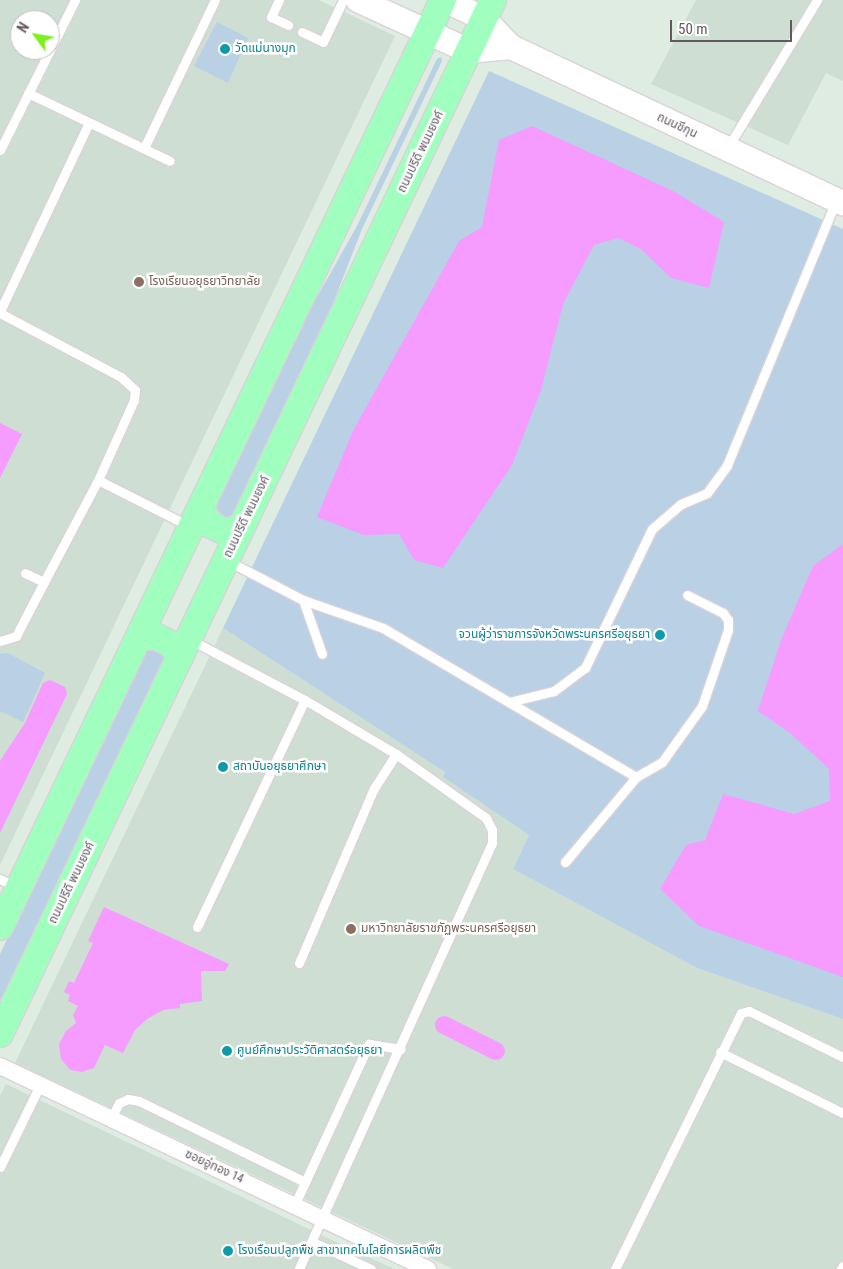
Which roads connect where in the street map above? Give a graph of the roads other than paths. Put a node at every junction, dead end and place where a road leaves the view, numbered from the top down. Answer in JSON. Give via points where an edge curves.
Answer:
{"nodes":[{"id":1,"x":75,"y":0,"type":"edge"},
{"id":2,"x":215,"y":0,"type":"edge"},
{"id":3,"x":280,"y":0,"type":"edge"},
{"id":4,"x":343,"y":0,"type":"edge"},
{"id":5,"x":358,"y":0,"type":"edge"},
{"id":6,"x":444,"y":0,"type":"edge"},
{"id":7,"x":817,"y":0,"type":"edge"},
{"id":8,"x":489,"y":9,"type":"edge"},
{"id":9,"x":288,"y":25,"type":"dead end"},
{"id":10,"x":60,"y":30,"type":"edge"},
{"id":11,"x":302,"y":32,"type":"dead end"},
{"id":12,"x":428,"y":33,"type":"junction"},
{"id":13,"x":511,"y":47,"type":"junction"},
{"id":14,"x":469,"y":52,"type":"junction"},
{"id":15,"x":45,"y":60,"type":"edge"},
{"id":16,"x":28,"y":93,"type":"junction"},
{"id":17,"x":89,"y":122,"type":"junction"},
{"id":18,"x":144,"y":148,"type":"junction"},
{"id":19,"x":0,"y":150,"type":"edge"},
{"id":20,"x":727,"y":150,"type":"junction"},
{"id":21,"x":170,"y":161,"type":"dead end"},
{"id":22,"x":840,"y":202,"type":"edge"},
{"id":23,"x":0,"y":312,"type":"edge"},
{"id":24,"x":98,"y":480,"type":"junction"},
{"id":25,"x":196,"y":519,"type":"junction"},
{"id":26,"x":240,"y":531,"type":"junction"},
{"id":27,"x":226,"y":560,"type":"junction"},
{"id":28,"x":25,"y":573,"type":"dead end"},
{"id":29,"x":44,"y":582,"type":"junction"},
{"id":30,"x":687,"y":595,"type":"dead end"},
{"id":31,"x":302,"y":600,"type":"junction"},
{"id":32,"x":139,"y":637,"type":"junction"},
{"id":33,"x":0,"y":641,"type":"edge"},
{"id":34,"x":184,"y":648,"type":"junction"},
{"id":35,"x":322,"y":654,"type":"dead end"},
{"id":36,"x":305,"y":700,"type":"junction"},
{"id":37,"x":509,"y":702,"type":"junction"},
{"id":38,"x":396,"y":754,"type":"junction"},
{"id":39,"x":636,"y":777,"type":"junction"},
{"id":40,"x":565,"y":862,"type":"dead end"},
{"id":41,"x":9,"y":883,"type":"edge"},
{"id":42,"x":197,"y":927,"type":"dead end"},
{"id":43,"x":0,"y":928,"type":"edge"},
{"id":44,"x":299,"y":962,"type":"dead end"},
{"id":45,"x":0,"y":1034,"type":"edge"},
{"id":46,"x":401,"y":1049,"type":"junction"},
{"id":47,"x":720,"y":1052,"type":"junction"},
{"id":48,"x":843,"y":1056,"type":"edge"},
{"id":49,"x":0,"y":1066,"type":"edge"},
{"id":50,"x":40,"y":1085,"type":"junction"},
{"id":51,"x":843,"y":1113,"type":"edge"},
{"id":52,"x":111,"y":1118,"type":"junction"},
{"id":53,"x":0,"y":1167,"type":"edge"},
{"id":54,"x":305,"y":1182,"type":"junction"},
{"id":55,"x":294,"y":1206,"type":"junction"},
{"id":56,"x":323,"y":1219,"type":"junction"},
{"id":57,"x":313,"y":1242,"type":"junction"},
{"id":58,"x":299,"y":1269,"type":"edge"},
{"id":59,"x":371,"y":1269,"type":"edge"},
{"id":60,"x":428,"y":1269,"type":"edge"},
{"id":61,"x":616,"y":1269,"type":"edge"}],
"edges":[{"from":1,"to":10,"type":"lane"},
{"from":2,"to":18,"type":"lane"},
{"from":3,"to":9,"type":"lane","via":[[271,17]]},
{"from":4,"to":11,"type":"lane","via":[[323,42]]},
{"from":5,"to":12,"type":"main road"},
{"from":6,"to":8,"type":"main road","name":"ถนนชีกุน"},
{"from":6,"to":12,"type":"main road"},
{"from":7,"to":20,"type":"lane"},
{"from":8,"to":13,"type":"main road","name":"ถนนชีกุน"},
{"from":8,"to":14,"type":"main road","name":"ถนนปรีดี พนมยงค์"},
{"from":12,"to":14,"type":"main road"},
{"from":12,"to":25,"type":"main road"},
{"from":13,"to":14,"type":"main road"},
{"from":13,"to":20,"type":"main road","name":"ถนนชีกุน"},
{"from":14,"to":26,"type":"main road","name":"ถนนปรีดี พนมยงค์"},
{"from":15,"to":16,"type":"lane"},
{"from":16,"to":17,"type":"lane"},
{"from":16,"to":19,"type":"lane"},
{"from":17,"to":18,"type":"lane"},
{"from":17,"to":23,"type":"lane"},
{"from":18,"to":21,"type":"lane"},
{"from":20,"to":22,"type":"main road","name":"ถนนชีกุน"},
{"from":22,"to":37,"type":"lane","via":[[727,465],[707,493],[681,504],[652,529],[585,668],[554,691]]},
{"from":23,"to":24,"type":"lane","via":[[121,376],[135,390],[134,400]]},
{"from":24,"to":25,"type":"lane"},
{"from":24,"to":29,"type":"lane"},
{"from":25,"to":26,"type":"main road","via":[[218,528]]},
{"from":25,"to":32,"type":"main road"},
{"from":26,"to":27,"type":"main road","name":"ถนนปรีดี พนมยงค์"},
{"from":27,"to":31,"type":"lane"},
{"from":27,"to":34,"type":"main road","name":"ถนนปรีดี พนมยงค์"},
{"from":28,"to":29,"type":"lane"},
{"from":29,"to":33,"type":"lane","via":[[16,636]]},
{"from":30,"to":39,"type":"lane","via":[[723,613],[728,620],[728,630],[702,706],[662,762]]},
{"from":31,"to":35,"type":"lane"},
{"from":31,"to":37,"type":"lane","via":[[384,628]]},
{"from":32,"to":34,"type":"main road","via":[[157,637]]},
{"from":32,"to":41,"type":"main road"},
{"from":34,"to":36,"type":"lane"},
{"from":34,"to":45,"type":"main road","name":"ถนนปรีดี พนมยงค์"},
{"from":36,"to":38,"type":"lane"},
{"from":36,"to":42,"type":"lane"},
{"from":37,"to":39,"type":"lane"},
{"from":38,"to":44,"type":"lane","via":[[373,790]]},
{"from":38,"to":46,"type":"lane","via":[[486,818],[492,830],[492,843]]},
{"from":39,"to":40,"type":"lane"},
{"from":41,"to":43,"type":"main road"},
{"from":46,"to":54,"type":"lane","via":[[368,1044]]},
{"from":46,"to":56,"type":"lane"},
{"from":47,"to":48,"type":"lane","via":[[736,1019],[749,1011]]},
{"from":47,"to":51,"type":"lane"},
{"from":47,"to":61,"type":"lane"},
{"from":49,"to":50,"type":"street","name":"ซอยอู่ทอง 14"},
{"from":50,"to":52,"type":"street","name":"ซอยอู่ทอง 14"},
{"from":50,"to":53,"type":"lane"},
{"from":52,"to":54,"type":"lane","via":[[120,1103],[128,1099],[139,1101]]},
{"from":52,"to":55,"type":"street","name":"ซอยอู่ทอง 14"},
{"from":54,"to":55,"type":"lane"},
{"from":55,"to":56,"type":"street","name":"ซอยอู่ทอง 14"},
{"from":56,"to":57,"type":"lane"},
{"from":56,"to":60,"type":"street","name":"ซอยอู่ทอง 14"},
{"from":57,"to":58,"type":"lane"},
{"from":57,"to":59,"type":"lane"}]}
